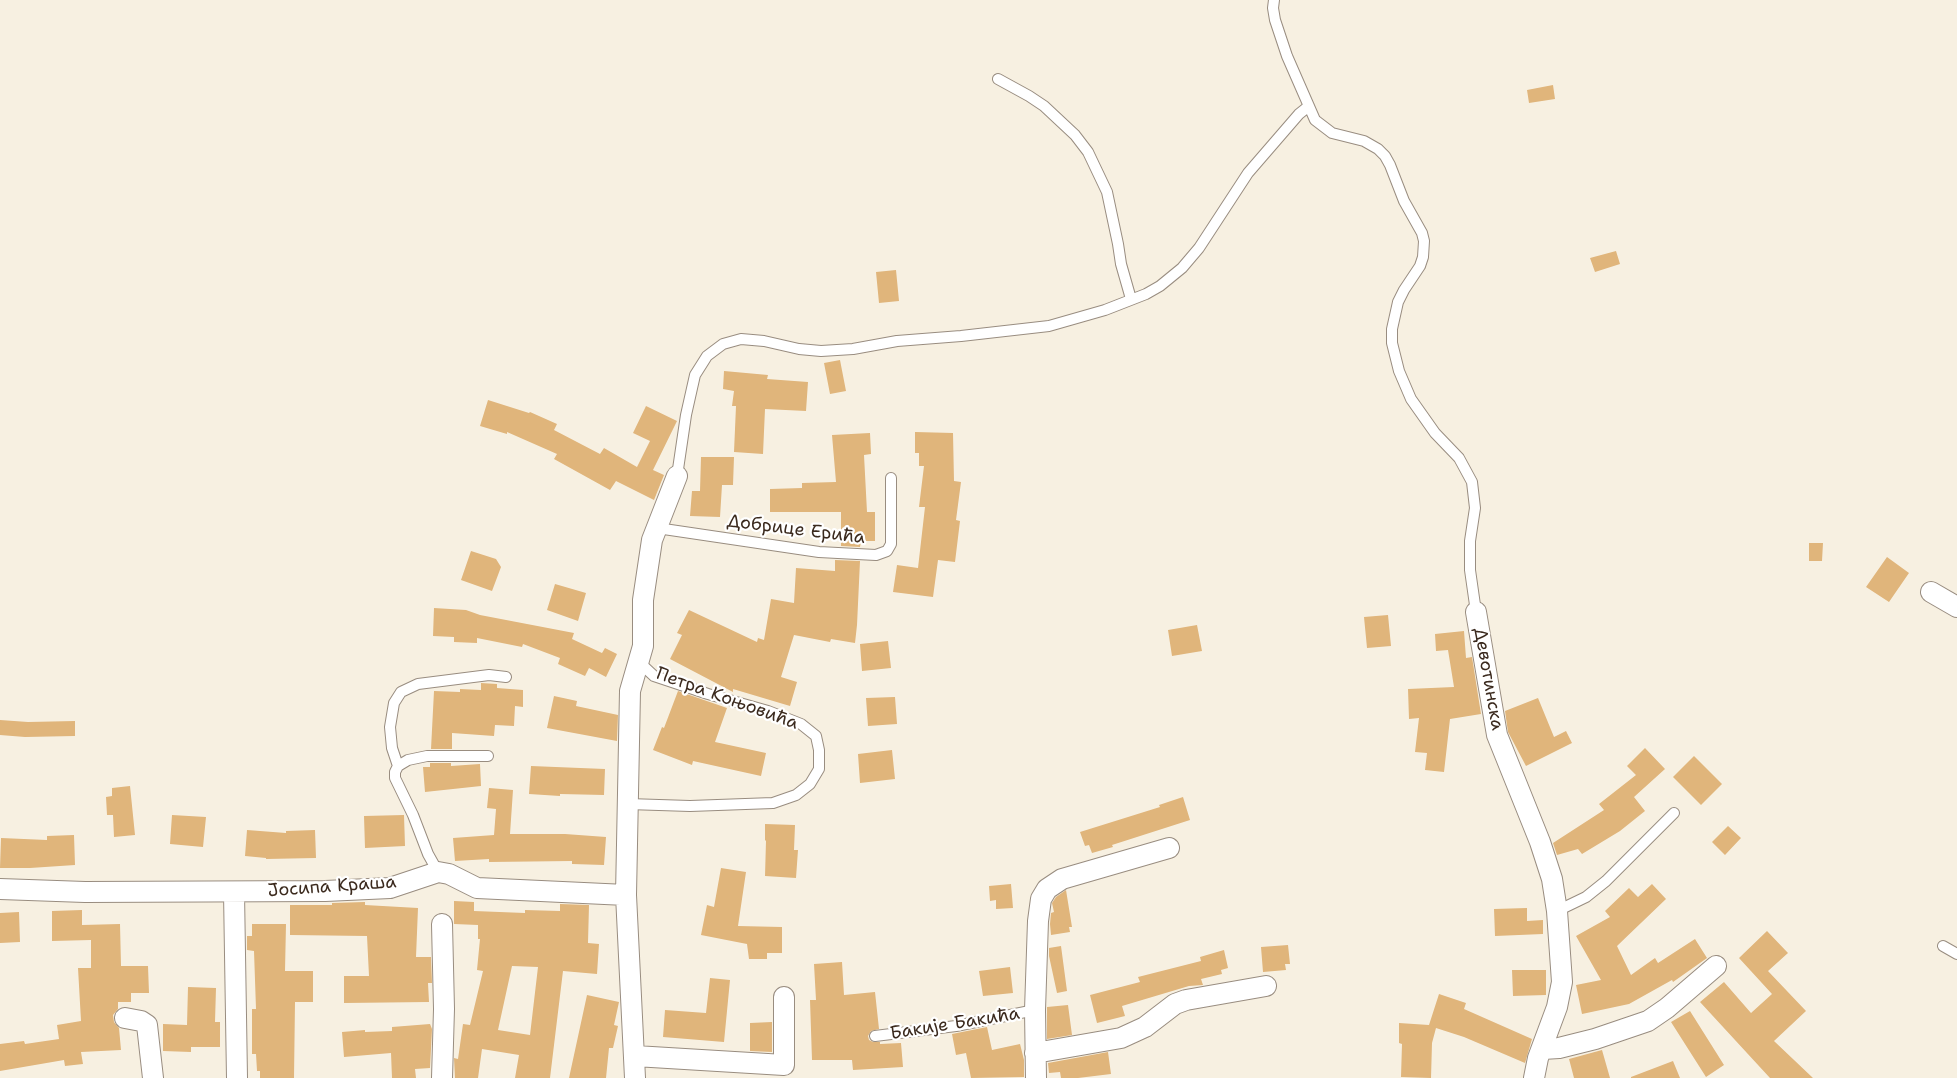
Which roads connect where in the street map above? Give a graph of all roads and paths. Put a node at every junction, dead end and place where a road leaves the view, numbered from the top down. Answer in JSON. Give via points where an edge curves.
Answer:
{"nodes":[{"id":1,"x":1274,"y":0,"type":"edge"},
{"id":2,"x":998,"y":78,"type":"dead end"},
{"id":3,"x":1309,"y":106,"type":"junction"},
{"id":4,"x":1131,"y":299,"type":"junction"},
{"id":5,"x":677,"y":476,"type":"joint"},
{"id":6,"x":892,"y":478,"type":"dead end"},
{"id":7,"x":657,"y":528,"type":"junction"},
{"id":8,"x":1931,"y":592,"type":"dead end"},
{"id":9,"x":1957,"y":607,"type":"edge"},
{"id":10,"x":1476,"y":612,"type":"joint"},
{"id":11,"x":640,"y":663,"type":"junction"},
{"id":12,"x":506,"y":677,"type":"dead end"},
{"id":13,"x":488,"y":756,"type":"dead end"},
{"id":14,"x":398,"y":766,"type":"junction"},
{"id":15,"x":628,"y":804,"type":"junction"},
{"id":16,"x":1674,"y":813,"type":"dead end"},
{"id":17,"x":1169,"y":848,"type":"dead end"},
{"id":18,"x":438,"y":872,"type":"junction"},
{"id":19,"x":0,"y":889,"type":"edge"},
{"id":20,"x":234,"y":892,"type":"junction"},
{"id":21,"x":626,"y":895,"type":"junction"},
{"id":22,"x":1557,"y":911,"type":"junction"},
{"id":23,"x":442,"y":924,"type":"dead end"},
{"id":24,"x":1942,"y":946,"type":"dead end"},
{"id":25,"x":1957,"y":954,"type":"edge"},
{"id":26,"x":1716,"y":966,"type":"dead end"},
{"id":27,"x":1266,"y":986,"type":"dead end"},
{"id":28,"x":784,"y":997,"type":"dead end"},
{"id":29,"x":1035,"y":1010,"type":"junction"},
{"id":30,"x":125,"y":1018,"type":"dead end"},
{"id":31,"x":875,"y":1036,"type":"dead end"},
{"id":32,"x":1543,"y":1048,"type":"junction"},
{"id":33,"x":1036,"y":1053,"type":"junction"},
{"id":34,"x":635,"y":1056,"type":"junction"},
{"id":35,"x":152,"y":1078,"type":"edge"},
{"id":36,"x":237,"y":1078,"type":"edge"},
{"id":37,"x":442,"y":1078,"type":"edge"},
{"id":38,"x":635,"y":1078,"type":"edge"},
{"id":39,"x":1036,"y":1078,"type":"edge"},
{"id":40,"x":1534,"y":1078,"type":"edge"}],
"edges":[{"from":1,"to":3,"type":"lane","name":"Девотинска","via":[[1278,29]]},
{"from":2,"to":4,"type":"lane","via":[[1044,106],[1088,152],[1107,192]]},
{"from":3,"to":4,"type":"lane","name":"Петра Коњовића","via":[[1248,173],[1199,248],[1182,268],[1160,286]]},
{"from":3,"to":10,"type":"lane","name":"Девотинска","via":[[1315,120],[1323,127],[1340,136],[1364,140],[1385,156],[1422,233],[1423,257],[1398,302],[1392,343],[1411,399],[1466,469],[1474,495],[1470,555]]},
{"from":4,"to":5,"type":"lane","name":"Петра Коњовића","via":[[1049,326],[897,341],[853,349],[820,351],[741,339],[723,344],[703,361],[695,375]]},
{"from":5,"to":7,"type":"street","name":"Петра Коњовића"},
{"from":6,"to":7,"type":"lane","name":"Добрице Ерића","via":[[891,544],[887,551],[876,555],[811,551]]},
{"from":7,"to":11,"type":"street","name":"Петра Коњовића","via":[[644,580],[644,636]]},
{"from":8,"to":9,"type":"street"},
{"from":10,"to":22,"type":"street","name":"Девотинска","via":[[1498,736],[1540,842],[1552,879]]},
{"from":11,"to":15,"type":"street","name":"Петра Коњовића","via":[[630,690]]},
{"from":11,"to":15,"type":"lane","name":"Петра Коњовића","via":[[654,676],[801,724],[816,736],[819,768],[810,784],[796,795],[773,803]]},
{"from":12,"to":14,"type":"lane","via":[[489,675],[418,684],[401,692],[394,703],[390,727]]},
{"from":13,"to":14,"type":"lane","via":[[427,756]]},
{"from":14,"to":18,"type":"lane","via":[[395,778]]},
{"from":15,"to":21,"type":"street","name":"Петра Коњовића"},
{"from":16,"to":22,"type":"lane","via":[[1606,881],[1586,897]]},
{"from":17,"to":29,"type":"street","name":"Бакије Бакића","via":[[1062,879],[1047,889],[1041,899],[1038,921]]},
{"from":18,"to":20,"type":"street","name":"Јосипа Краша","via":[[390,888]]},
{"from":18,"to":21,"type":"street","via":[[477,888]]},
{"from":19,"to":20,"type":"street","name":"Јосипа Краша"},
{"from":20,"to":36,"type":"street"},
{"from":21,"to":34,"type":"street"},
{"from":22,"to":32,"type":"street","name":"Девотинска","via":[[1562,982]]},
{"from":23,"to":37,"type":"street"},
{"from":24,"to":25,"type":"lane"},
{"from":26,"to":32,"type":"street","via":[[1648,1021],[1595,1039],[1559,1048]]},
{"from":27,"to":33,"type":"street","via":[[1186,1000],[1122,1038]]},
{"from":28,"to":34,"type":"street","via":[[784,1065]]},
{"from":29,"to":31,"type":"lane","name":"Бакије Бакића","via":[[956,1026]]},
{"from":29,"to":33,"type":"street","name":"Бакије Бакића"},
{"from":30,"to":35,"type":"street","via":[[147,1025]]},
{"from":32,"to":40,"type":"street","name":"Девотинска"},
{"from":33,"to":39,"type":"street","name":"Бакије Бакића"},
{"from":34,"to":38,"type":"street"}]}
